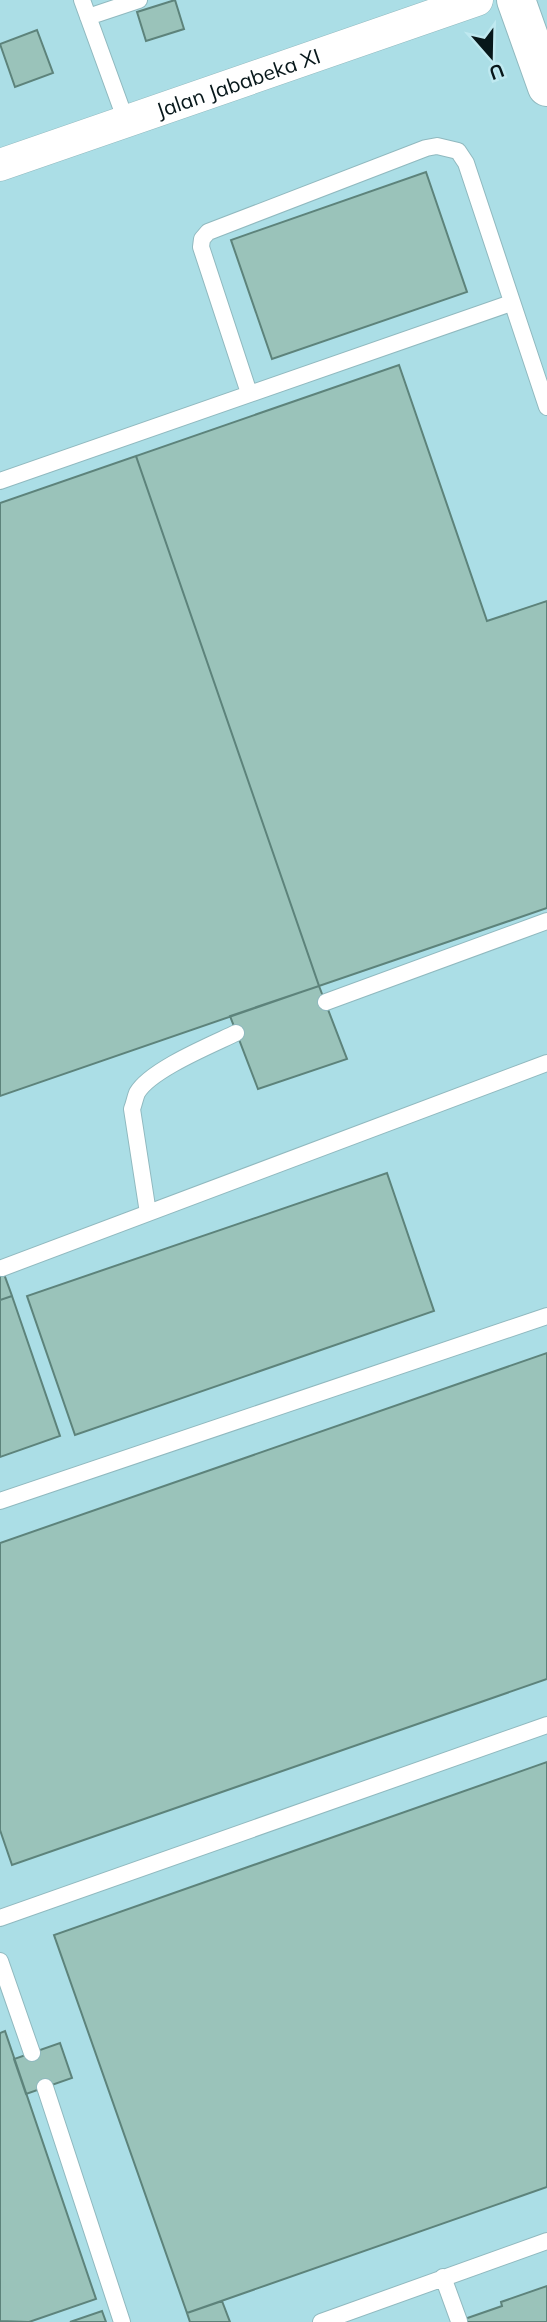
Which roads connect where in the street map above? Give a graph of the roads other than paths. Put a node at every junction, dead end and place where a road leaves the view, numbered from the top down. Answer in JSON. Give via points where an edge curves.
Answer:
{"nodes":[{"id":1,"x":82,"y":0,"type":"edge"},
{"id":2,"x":139,"y":0,"type":"edge"},
{"id":3,"x":477,"y":0,"type":"edge"},
{"id":4,"x":516,"y":0,"type":"edge"},
{"id":5,"x":88,"y":17,"type":"junction"},
{"id":6,"x":547,"y":87,"type":"edge"},
{"id":7,"x":126,"y":121,"type":"junction"},
{"id":8,"x":0,"y":165,"type":"edge"},
{"id":9,"x":511,"y":303,"type":"junction"},
{"id":10,"x":249,"y":393,"type":"junction"},
{"id":11,"x":547,"y":407,"type":"edge"},
{"id":12,"x":0,"y":481,"type":"edge"},
{"id":13,"x":547,"y":921,"type":"edge"},
{"id":14,"x":326,"y":1002,"type":"dead end"},
{"id":15,"x":236,"y":1033,"type":"dead end"},
{"id":16,"x":547,"y":1063,"type":"edge"},
{"id":17,"x":148,"y":1213,"type":"junction"},
{"id":18,"x":2,"y":1268,"type":"edge"},
{"id":19,"x":547,"y":1315,"type":"edge"},
{"id":20,"x":0,"y":1502,"type":"edge"},
{"id":21,"x":547,"y":1725,"type":"edge"},
{"id":22,"x":0,"y":1918,"type":"edge"},
{"id":23,"x":0,"y":1961,"type":"edge"},
{"id":24,"x":32,"y":2053,"type":"dead end"},
{"id":25,"x":45,"y":2087,"type":"dead end"},
{"id":26,"x":547,"y":2241,"type":"edge"},
{"id":27,"x":443,"y":2277,"type":"junction"},
{"id":28,"x":459,"y":2321,"type":"edge"},
{"id":29,"x":122,"y":2322,"type":"edge"},
{"id":30,"x":321,"y":2322,"type":"edge"}],
"edges":[{"from":1,"to":5,"type":"lane"},
{"from":2,"to":5,"type":"lane"},
{"from":3,"to":7,"type":"street","name":"Jalan Jababeka XI"},
{"from":4,"to":6,"type":"street"},
{"from":5,"to":7,"type":"lane"},
{"from":7,"to":8,"type":"street","name":"Jalan Jababeka XI"},
{"from":9,"to":10,"type":"lane"},
{"from":9,"to":10,"type":"lane","via":[[463,156],[446,148],[426,148],[208,232],[202,239]]},
{"from":9,"to":11,"type":"lane"},
{"from":10,"to":12,"type":"lane"},
{"from":13,"to":14,"type":"lane"},
{"from":15,"to":17,"type":"lane","via":[[175,1063],[137,1093],[132,1109]]},
{"from":16,"to":17,"type":"lane"},
{"from":17,"to":18,"type":"lane"},
{"from":19,"to":20,"type":"lane"},
{"from":21,"to":22,"type":"lane"},
{"from":23,"to":24,"type":"lane"},
{"from":25,"to":29,"type":"lane"},
{"from":26,"to":27,"type":"lane"},
{"from":27,"to":28,"type":"lane"},
{"from":27,"to":30,"type":"lane"}]}
